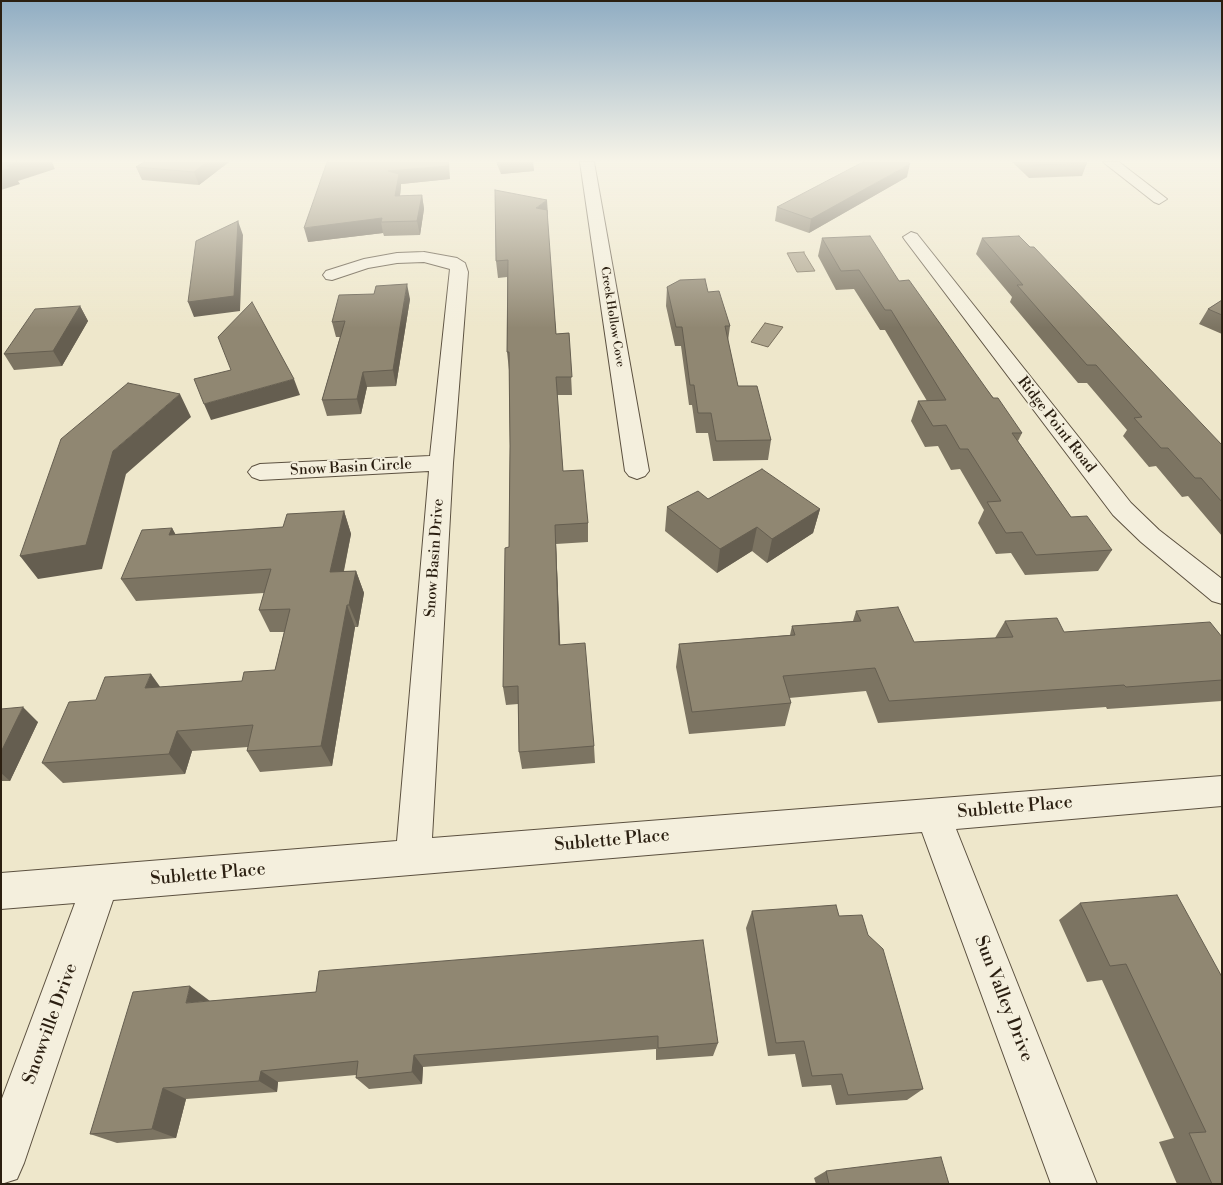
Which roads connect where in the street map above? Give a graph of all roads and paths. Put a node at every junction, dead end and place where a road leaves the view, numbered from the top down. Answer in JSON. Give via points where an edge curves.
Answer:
{"nodes":[{"id":1,"x":596,"y":217,"type":"edge"},
{"id":2,"x":911,"y":237,"type":"dead end"},
{"id":3,"x":332,"y":275,"type":"dead end"},
{"id":4,"x":441,"y":463,"type":"junction"},
{"id":5,"x":637,"y":471,"type":"dead end"},
{"id":6,"x":260,"y":472,"type":"dead end"},
{"id":7,"x":1222,"y":594,"type":"edge"},
{"id":8,"x":1222,"y":791,"type":"edge"},
{"id":9,"x":933,"y":814,"type":"junction"},
{"id":10,"x":413,"y":858,"type":"junction"},
{"id":11,"x":100,"y":884,"type":"junction"},
{"id":12,"x":1,"y":891,"type":"edge"},
{"id":13,"x":1,"y":1163,"type":"edge"},
{"id":14,"x":1074,"y":1184,"type":"edge"}],
"edges":[{"from":1,"to":5,"type":"street","name":"Creek Hollow Cove"},
{"from":2,"to":7,"type":"street","name":"Ridge Point Road","via":[[1122,509]]},
{"from":3,"to":4,"type":"street","name":"Snow Basin Drive","via":[[364,264],[397,258],[424,257],[451,262],[458,268]]},
{"from":4,"to":6,"type":"street","name":"Snow Basin Circle"},
{"from":4,"to":10,"type":"street","name":"Snow Basin Drive"},
{"from":8,"to":9,"type":"street","name":"Sublette Place"},
{"from":9,"to":10,"type":"street","name":"Sublette Place"},
{"from":9,"to":14,"type":"street","name":"Sun Valley Drive"},
{"from":10,"to":11,"type":"street","name":"Sublette Place"},
{"from":11,"to":12,"type":"street","name":"Sublette Place"},
{"from":11,"to":13,"type":"street","name":"Snowville Drive"}]}
